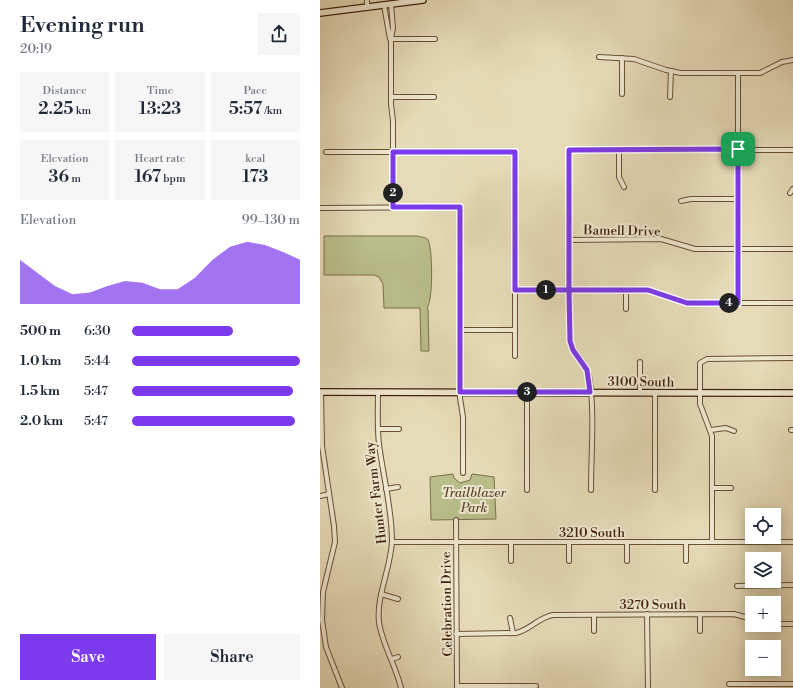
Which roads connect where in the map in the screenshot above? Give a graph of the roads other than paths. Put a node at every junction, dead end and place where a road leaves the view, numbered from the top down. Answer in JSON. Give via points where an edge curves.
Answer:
{"nodes":[{"id":1,"x":367,"y":0,"type":"edge"},
{"id":2,"x":423,"y":0,"type":"edge"},
{"id":3,"x":391,"y":4,"type":"junction"},
{"id":4,"x":384,"y":5,"type":"junction"},
{"id":5,"x":367,"y":8,"type":"junction"},
{"id":6,"x":320,"y":13,"type":"edge"},
{"id":7,"x":391,"y":39,"type":"junction"},
{"id":8,"x":435,"y":39,"type":"dead end"},
{"id":9,"x":599,"y":57,"type":"dead end"},
{"id":10,"x":622,"y":58,"type":"junction"},
{"id":11,"x":793,"y":60,"type":"edge"},
{"id":12,"x":671,"y":72,"type":"junction"},
{"id":13,"x":738,"y":73,"type":"junction"},
{"id":14,"x":622,"y":94,"type":"dead end"},
{"id":15,"x":391,"y":97,"type":"junction"},
{"id":16,"x":434,"y":97,"type":"dead end"},
{"id":17,"x":670,"y":97,"type":"dead end"},
{"id":18,"x":619,"y":149,"type":"junction"},
{"id":19,"x":738,"y":149,"type":"junction"},
{"id":20,"x":793,"y":150,"type":"edge"},
{"id":21,"x":326,"y":152,"type":"dead end"},
{"id":22,"x":393,"y":152,"type":"junction"},
{"id":23,"x":624,"y":187,"type":"dead end"},
{"id":24,"x":738,"y":199,"type":"junction"},
{"id":25,"x":681,"y":201,"type":"dead end"},
{"id":26,"x":393,"y":207,"type":"junction"},
{"id":27,"x":320,"y":208,"type":"edge"},
{"id":28,"x":569,"y":240,"type":"junction"},
{"id":29,"x":738,"y":249,"type":"junction"},
{"id":30,"x":793,"y":249,"type":"edge"},
{"id":31,"x":515,"y":290,"type":"junction"},
{"id":32,"x":569,"y":290,"type":"junction"},
{"id":33,"x":626,"y":290,"type":"junction"},
{"id":34,"x":738,"y":303,"type":"junction"},
{"id":35,"x":793,"y":303,"type":"edge"},
{"id":36,"x":626,"y":309,"type":"dead end"},
{"id":37,"x":460,"y":330,"type":"junction"},
{"id":38,"x":515,"y":330,"type":"junction"},
{"id":39,"x":515,"y":356,"type":"dead end"},
{"id":40,"x":793,"y":358,"type":"edge"},
{"id":41,"x":640,"y":362,"type":"dead end"},
{"id":42,"x":321,"y":392,"type":"edge"},
{"id":43,"x":378,"y":392,"type":"junction"},
{"id":44,"x":460,"y":392,"type":"junction"},
{"id":45,"x":527,"y":392,"type":"junction"},
{"id":46,"x":590,"y":392,"type":"junction"},
{"id":47,"x":640,"y":392,"type":"junction"},
{"id":48,"x":655,"y":392,"type":"junction"},
{"id":49,"x":700,"y":393,"type":"junction"},
{"id":50,"x":793,"y":393,"type":"edge"},
{"id":51,"x":399,"y":428,"type":"dead end"},
{"id":52,"x":378,"y":429,"type":"junction"},
{"id":53,"x":711,"y":430,"type":"junction"},
{"id":54,"x":734,"y":431,"type":"dead end"},
{"id":55,"x":462,"y":473,"type":"dead end"},
{"id":56,"x":398,"y":487,"type":"dead end"},
{"id":57,"x":712,"y":488,"type":"junction"},
{"id":58,"x":730,"y":488,"type":"dead end"},
{"id":59,"x":386,"y":489,"type":"junction"},
{"id":60,"x":527,"y":490,"type":"dead end"},
{"id":61,"x":591,"y":490,"type":"dead end"},
{"id":62,"x":655,"y":490,"type":"dead end"},
{"id":63,"x":329,"y":494,"type":"junction"},
{"id":64,"x":320,"y":496,"type":"edge"},
{"id":65,"x":456,"y":520,"type":"dead end"},
{"id":66,"x":392,"y":542,"type":"junction"},
{"id":67,"x":456,"y":542,"type":"junction"},
{"id":68,"x":510,"y":542,"type":"junction"},
{"id":69,"x":569,"y":542,"type":"junction"},
{"id":70,"x":627,"y":542,"type":"junction"},
{"id":71,"x":686,"y":542,"type":"junction"},
{"id":72,"x":712,"y":542,"type":"junction"},
{"id":73,"x":793,"y":542,"type":"edge"},
{"id":74,"x":511,"y":561,"type":"dead end"},
{"id":75,"x":569,"y":561,"type":"dead end"},
{"id":76,"x":627,"y":561,"type":"dead end"},
{"id":77,"x":686,"y":561,"type":"dead end"},
{"id":78,"x":737,"y":586,"type":"dead end"},
{"id":79,"x":793,"y":586,"type":"edge"},
{"id":80,"x":381,"y":594,"type":"junction"},
{"id":81,"x":398,"y":599,"type":"dead end"},
{"id":82,"x":647,"y":614,"type":"junction"},
{"id":83,"x":700,"y":614,"type":"junction"},
{"id":84,"x":594,"y":615,"type":"junction"},
{"id":85,"x":745,"y":617,"type":"edge"},
{"id":86,"x":510,"y":618,"type":"dead end"},
{"id":87,"x":781,"y":624,"type":"edge"},
{"id":88,"x":793,"y":624,"type":"edge"},
{"id":89,"x":594,"y":631,"type":"dead end"},
{"id":90,"x":700,"y":631,"type":"dead end"},
{"id":91,"x":513,"y":633,"type":"junction"},
{"id":92,"x":456,"y":634,"type":"junction"},
{"id":93,"x":398,"y":657,"type":"dead end"},
{"id":94,"x":392,"y":659,"type":"junction"},
{"id":95,"x":729,"y":684,"type":"dead end"},
{"id":96,"x":793,"y":684,"type":"edge"},
{"id":97,"x":536,"y":686,"type":"dead end"},
{"id":98,"x":457,"y":687,"type":"edge"},
{"id":99,"x":512,"y":687,"type":"edge"},
{"id":100,"x":342,"y":688,"type":"edge"},
{"id":101,"x":401,"y":688,"type":"edge"},
{"id":102,"x":648,"y":688,"type":"edge"}],
"edges":[{"from":1,"to":5,"type":"street"},
{"from":2,"to":3,"type":"main road"},
{"from":3,"to":4,"type":"main road"},
{"from":3,"to":7,"type":"street"},
{"from":4,"to":5,"type":"main road"},
{"from":4,"to":7,"type":"street"},
{"from":5,"to":6,"type":"main road"},
{"from":7,"to":8,"type":"street"},
{"from":7,"to":15,"type":"street"},
{"from":9,"to":10,"type":"street"},
{"from":10,"to":12,"type":"street","via":[[645,62]]},
{"from":10,"to":14,"type":"street"},
{"from":11,"to":13,"type":"street","via":[[782,62],[763,72]]},
{"from":12,"to":13,"type":"street"},
{"from":12,"to":17,"type":"street"},
{"from":13,"to":19,"type":"street"},
{"from":15,"to":16,"type":"street"},
{"from":15,"to":22,"type":"street"},
{"from":18,"to":19,"type":"street"},
{"from":18,"to":23,"type":"street","via":[[619,177]]},
{"from":18,"to":28,"type":"street","via":[[569,150]]},
{"from":19,"to":20,"type":"street"},
{"from":19,"to":24,"type":"street"},
{"from":21,"to":22,"type":"street"},
{"from":22,"to":26,"type":"street"},
{"from":22,"to":31,"type":"street","via":[[515,152]]},
{"from":24,"to":25,"type":"street"},
{"from":24,"to":29,"type":"street"},
{"from":26,"to":27,"type":"street"},
{"from":26,"to":37,"type":"street","via":[[460,207]]},
{"from":28,"to":29,"type":"street","name":"Bamell Drive","via":[[661,240],[689,249]]},
{"from":28,"to":32,"type":"street"},
{"from":29,"to":30,"type":"street","name":"Bamell Drive"},
{"from":29,"to":34,"type":"street"},
{"from":31,"to":32,"type":"street"},
{"from":31,"to":38,"type":"street"},
{"from":32,"to":33,"type":"street"},
{"from":32,"to":46,"type":"street","via":[[570,341],[587,370]]},
{"from":33,"to":34,"type":"street","via":[[654,291],[687,303]]},
{"from":33,"to":36,"type":"street"},
{"from":34,"to":35,"type":"street"},
{"from":37,"to":38,"type":"street"},
{"from":37,"to":44,"type":"street"},
{"from":38,"to":39,"type":"street"},
{"from":40,"to":49,"type":"street","via":[[707,359],[701,362],[699,367]]},
{"from":41,"to":47,"type":"street"},
{"from":42,"to":43,"type":"main road","name":"3100 South"},
{"from":42,"to":63,"type":"street","via":[[321,440]]},
{"from":43,"to":44,"type":"main road","name":"3100 South"},
{"from":43,"to":52,"type":"street","name":"Hunter Farm Way"},
{"from":44,"to":45,"type":"main road","name":"3100 South"},
{"from":44,"to":55,"type":"street","via":[[463,417]]},
{"from":45,"to":46,"type":"main road","name":"3100 South"},
{"from":45,"to":60,"type":"street"},
{"from":46,"to":47,"type":"main road","name":"3100 South"},
{"from":46,"to":61,"type":"street"},
{"from":47,"to":48,"type":"main road","name":"3100 South"},
{"from":48,"to":49,"type":"main road","name":"3100 South"},
{"from":48,"to":62,"type":"street"},
{"from":49,"to":50,"type":"main road","name":"3100 South"},
{"from":49,"to":53,"type":"street","via":[[700,406]]},
{"from":51,"to":52,"type":"street"},
{"from":52,"to":59,"type":"street","name":"Hunter Farm Way"},
{"from":53,"to":54,"type":"street","via":[[724,428]]},
{"from":53,"to":57,"type":"street"},
{"from":56,"to":59,"type":"street"},
{"from":57,"to":58,"type":"street"},
{"from":57,"to":72,"type":"street"},
{"from":59,"to":66,"type":"street","name":"Hunter Farm Way"},
{"from":63,"to":64,"type":"street"},
{"from":63,"to":100,"type":"street","via":[[335,542],[323,592],[322,620],[326,647]]},
{"from":65,"to":67,"type":"street","name":"Celebration Drive"},
{"from":66,"to":67,"type":"street","name":"3210 South"},
{"from":66,"to":80,"type":"street","name":"Hunter Farm Way","via":[[388,572]]},
{"from":67,"to":68,"type":"street","name":"3210 South"},
{"from":67,"to":92,"type":"street","name":"Celebration Drive"},
{"from":68,"to":69,"type":"street","name":"3210 South"},
{"from":68,"to":74,"type":"street"},
{"from":69,"to":70,"type":"street","name":"3210 South"},
{"from":69,"to":75,"type":"street"},
{"from":70,"to":71,"type":"street","name":"3210 South"},
{"from":70,"to":76,"type":"street"},
{"from":71,"to":72,"type":"street","name":"3210 South"},
{"from":71,"to":77,"type":"street"},
{"from":72,"to":73,"type":"street","name":"3210 South"},
{"from":78,"to":79,"type":"street"},
{"from":80,"to":81,"type":"street"},
{"from":80,"to":94,"type":"street","name":"Hunter Farm Way","via":[[379,623]]},
{"from":82,"to":83,"type":"street","name":"3270 South"},
{"from":82,"to":84,"type":"street","name":"3270 South"},
{"from":82,"to":102,"type":"street"},
{"from":83,"to":85,"type":"street","name":"3270 South","via":[[734,614]]},
{"from":83,"to":90,"type":"street"},
{"from":84,"to":89,"type":"street"},
{"from":84,"to":91,"type":"street","name":"3270 South","via":[[553,615]]},
{"from":86,"to":91,"type":"street"},
{"from":87,"to":88,"type":"street"},
{"from":91,"to":92,"type":"street"},
{"from":92,"to":98,"type":"street","name":"Celebration Drive"},
{"from":93,"to":94,"type":"street"},
{"from":94,"to":101,"type":"street","name":"Hunter Farm Way"},
{"from":95,"to":96,"type":"street"},
{"from":97,"to":99,"type":"street"},
{"from":98,"to":99,"type":"street"}]}
